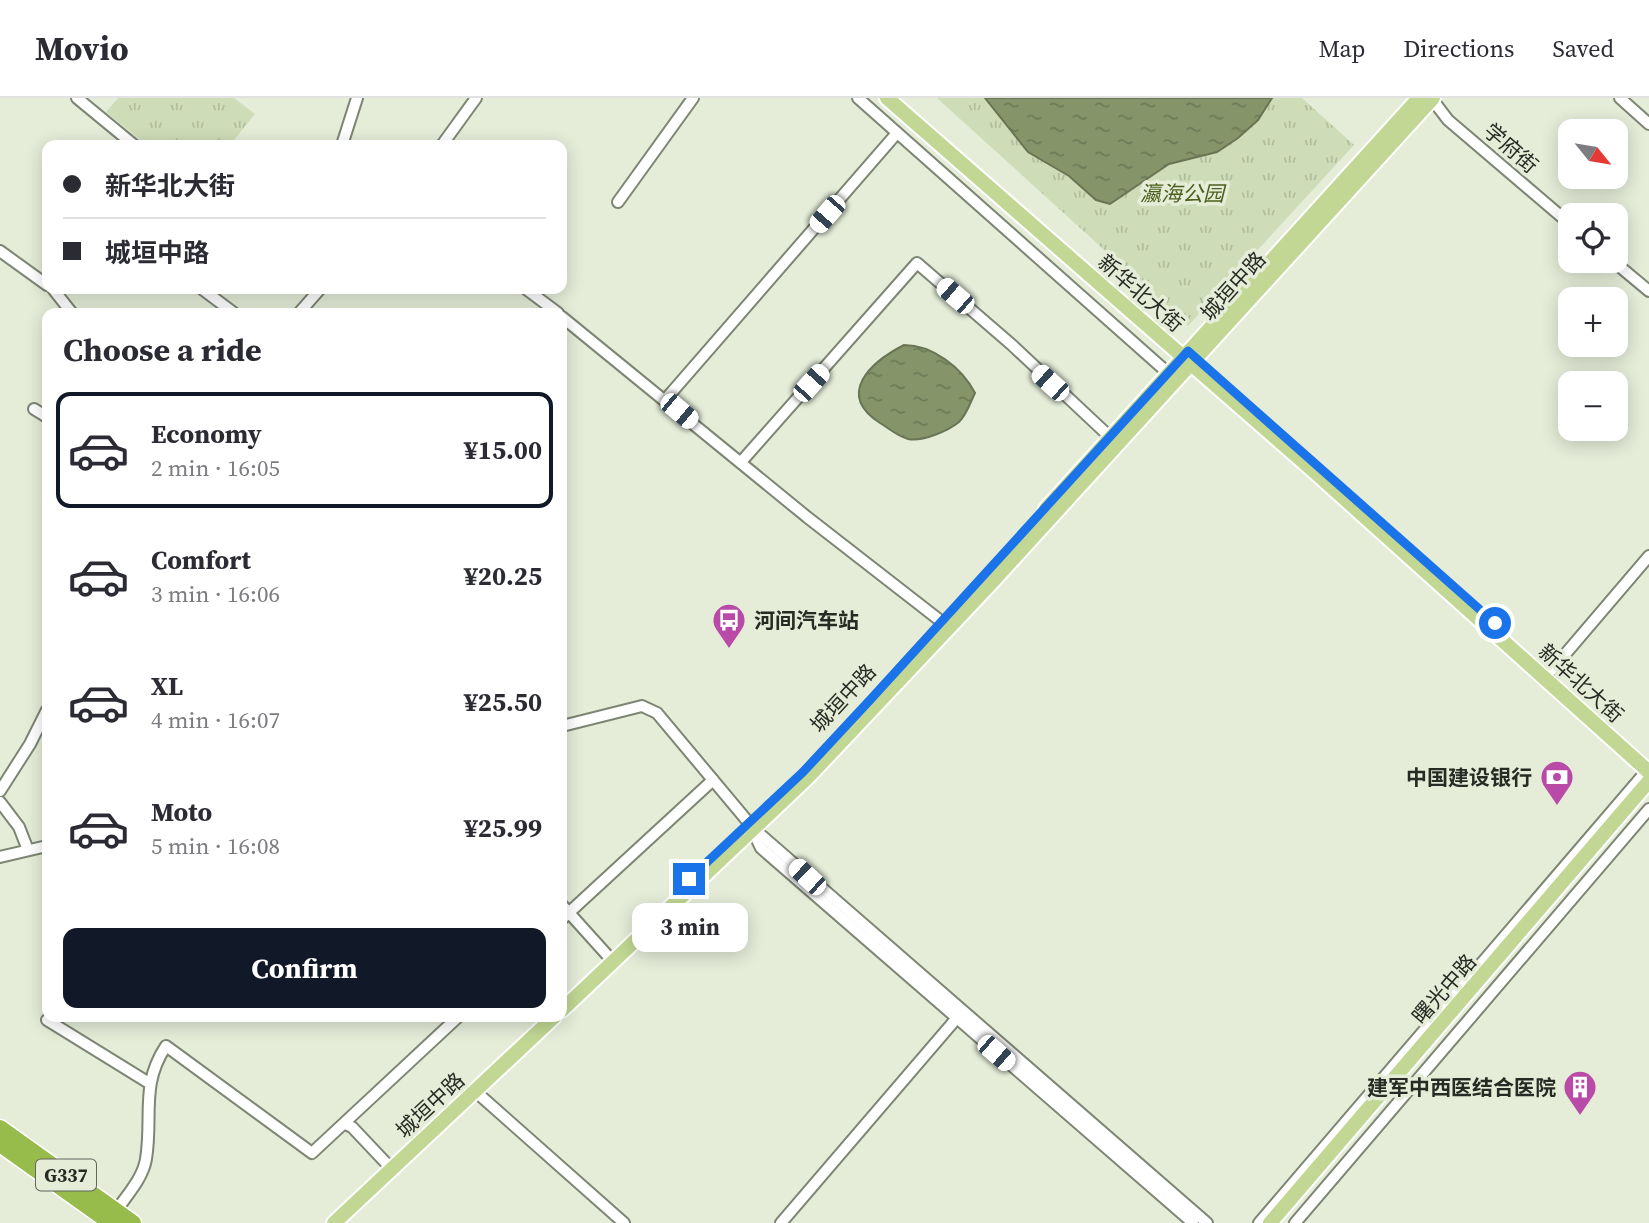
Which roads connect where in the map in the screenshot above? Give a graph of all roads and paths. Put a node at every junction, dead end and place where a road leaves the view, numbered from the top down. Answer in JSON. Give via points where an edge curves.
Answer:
{"nodes":[{"id":1,"x":77,"y":98,"type":"edge"},
{"id":2,"x":357,"y":98,"type":"edge"},
{"id":3,"x":476,"y":98,"type":"edge"},
{"id":4,"x":693,"y":98,"type":"edge"},
{"id":5,"x":858,"y":98,"type":"edge"},
{"id":6,"x":887,"y":98,"type":"edge"},
{"id":7,"x":899,"y":98,"type":"edge"},
{"id":8,"x":1428,"y":98,"type":"edge"},
{"id":9,"x":1622,"y":99,"type":"edge"},
{"id":10,"x":1649,"y":124,"type":"edge"},
{"id":11,"x":897,"y":133,"type":"junction"},
{"id":12,"x":128,"y":140,"type":"edge"},
{"id":13,"x":344,"y":140,"type":"edge"},
{"id":14,"x":446,"y":140,"type":"edge"},
{"id":15,"x":618,"y":202,"type":"dead end"},
{"id":16,"x":1558,"y":205,"type":"edge"},
{"id":17,"x":1558,"y":214,"type":"edge"},
{"id":18,"x":0,"y":251,"type":"edge"},
{"id":19,"x":1628,"y":265,"type":"edge"},
{"id":20,"x":1627,"y":273,"type":"edge"},
{"id":21,"x":42,"y":281,"type":"edge"},
{"id":22,"x":1649,"y":283,"type":"edge"},
{"id":23,"x":1649,"y":291,"type":"edge"},
{"id":24,"x":57,"y":294,"type":"edge"},
{"id":25,"x":209,"y":294,"type":"edge"},
{"id":26,"x":533,"y":294,"type":"edge"},
{"id":27,"x":68,"y":308,"type":"edge"},
{"id":28,"x":227,"y":308,"type":"edge"},
{"id":29,"x":551,"y":308,"type":"edge"},
{"id":30,"x":567,"y":321,"type":"edge"},
{"id":31,"x":1189,"y":358,"type":"junction"},
{"id":32,"x":1168,"y":373,"type":"junction"},
{"id":33,"x":665,"y":400,"type":"junction"},
{"id":34,"x":34,"y":409,"type":"dead end"},
{"id":35,"x":42,"y":414,"type":"edge"},
{"id":36,"x":1110,"y":437,"type":"junction"},
{"id":37,"x":741,"y":463,"type":"junction"},
{"id":38,"x":1649,"y":556,"type":"edge"},
{"id":39,"x":943,"y":622,"type":"junction"},
{"id":40,"x":1550,"y":672,"type":"junction"},
{"id":41,"x":42,"y":720,"type":"edge"},
{"id":42,"x":567,"y":725,"type":"edge"},
{"id":43,"x":1649,"y":770,"type":"edge"},
{"id":44,"x":713,"y":780,"type":"junction"},
{"id":45,"x":0,"y":791,"type":"edge"},
{"id":46,"x":1649,"y":793,"type":"edge"},
{"id":47,"x":0,"y":802,"type":"edge"},
{"id":48,"x":1649,"y":809,"type":"edge"},
{"id":49,"x":751,"y":826,"type":"junction"},
{"id":50,"x":42,"y":847,"type":"edge"},
{"id":51,"x":28,"y":850,"type":"junction"},
{"id":52,"x":0,"y":857,"type":"edge"},
{"id":53,"x":567,"y":909,"type":"edge"},
{"id":54,"x":567,"y":915,"type":"edge"},
{"id":55,"x":608,"y":956,"type":"junction"},
{"id":56,"x":567,"y":994,"type":"edge"},
{"id":57,"x":567,"y":1005,"type":"edge"},
{"id":58,"x":956,"y":1019,"type":"junction"},
{"id":59,"x":50,"y":1022,"type":"edge"},
{"id":60,"x":453,"y":1022,"type":"edge"},
{"id":61,"x":537,"y":1022,"type":"edge"},
{"id":62,"x":549,"y":1022,"type":"edge"},
{"id":63,"x":149,"y":1083,"type":"junction"},
{"id":64,"x":475,"y":1091,"type":"junction"},
{"id":65,"x":345,"y":1124,"type":"junction"},
{"id":66,"x":0,"y":1128,"type":"edge"},
{"id":67,"x":0,"y":1144,"type":"edge"},
{"id":68,"x":386,"y":1163,"type":"junction"},
{"id":69,"x":114,"y":1217,"type":"edge"},
{"id":70,"x":133,"y":1223,"type":"edge"},
{"id":71,"x":323,"y":1223,"type":"edge"},
{"id":72,"x":334,"y":1223,"type":"edge"},
{"id":73,"x":624,"y":1223,"type":"edge"},
{"id":74,"x":781,"y":1223,"type":"edge"},
{"id":75,"x":1193,"y":1223,"type":"edge"},
{"id":76,"x":1207,"y":1223,"type":"edge"},
{"id":77,"x":1259,"y":1223,"type":"edge"},
{"id":78,"x":1270,"y":1223,"type":"edge"},
{"id":79,"x":1281,"y":1223,"type":"edge"},
{"id":80,"x":1295,"y":1223,"type":"edge"}],
"edges":[{"from":1,"to":12,"type":"street"},
{"from":2,"to":13,"type":"street"},
{"from":3,"to":14,"type":"street"},
{"from":4,"to":15,"type":"street"},
{"from":5,"to":11,"type":"street"},
{"from":6,"to":31,"type":"main road","name":"新华北大街"},
{"from":7,"to":31,"type":"main road","name":"新华北大街"},
{"from":8,"to":16,"type":"street","name":"学府街"},
{"from":8,"to":17,"type":"street","name":"学府街"},
{"from":8,"to":31,"type":"main road","name":"城垣中路"},
{"from":9,"to":10,"type":"street"},
{"from":11,"to":32,"type":"street"},
{"from":11,"to":33,"type":"street"},
{"from":18,"to":21,"type":"street"},
{"from":19,"to":22,"type":"street"},
{"from":20,"to":23,"type":"street"},
{"from":24,"to":27,"type":"street"},
{"from":25,"to":28,"type":"street"},
{"from":26,"to":29,"type":"street"},
{"from":30,"to":33,"type":"street"},
{"from":31,"to":32,"type":"main road","name":"城垣中路"},
{"from":31,"to":40,"type":"main road","name":"新华北大街"},
{"from":31,"to":43,"type":"main road","name":"新华北大街"},
{"from":31,"to":49,"type":"main road","name":"城垣中路","via":[[876,706]]},
{"from":32,"to":36,"type":"main road","name":"城垣中路"},
{"from":33,"to":37,"type":"street"},
{"from":34,"to":35,"type":"street"},
{"from":36,"to":37,"type":"street","via":[[917,263]]},
{"from":36,"to":39,"type":"main road","name":"城垣中路"},
{"from":37,"to":39,"type":"street"},
{"from":38,"to":40,"type":"street"},
{"from":39,"to":49,"type":"main road","name":"城垣中路"},
{"from":40,"to":43,"type":"main road","name":"新华北大街"},
{"from":41,"to":45,"type":"street"},
{"from":42,"to":44,"type":"street","via":[[642,706],[650,708]]},
{"from":43,"to":77,"type":"street"},
{"from":43,"to":78,"type":"main road","name":"曙光中路"},
{"from":44,"to":49,"type":"street"},
{"from":44,"to":53,"type":"street"},
{"from":46,"to":79,"type":"main road","name":"曙光中路"},
{"from":47,"to":51,"type":"street","via":[[19,827]]},
{"from":48,"to":80,"type":"street"},
{"from":49,"to":55,"type":"main road","name":"城垣中路"},
{"from":49,"to":57,"type":"main road","name":"城垣中路"},
{"from":49,"to":58,"type":"street","via":[[761,848],[773,860]]},
{"from":49,"to":76,"type":"street"},
{"from":50,"to":51,"type":"street"},
{"from":51,"to":52,"type":"street"},
{"from":54,"to":55,"type":"street"},
{"from":55,"to":56,"type":"main road","name":"城垣中路"},
{"from":58,"to":74,"type":"street"},
{"from":58,"to":75,"type":"street"},
{"from":59,"to":63,"type":"street"},
{"from":60,"to":65,"type":"street"},
{"from":61,"to":68,"type":"main road","name":"城垣中路"},
{"from":62,"to":64,"type":"main road","name":"城垣中路"},
{"from":63,"to":65,"type":"street","via":[[166,1046],[312,1153]]},
{"from":63,"to":69,"type":"street","via":[[146,1157],[140,1176]]},
{"from":64,"to":72,"type":"main road","name":"城垣中路"},
{"from":64,"to":73,"type":"street"},
{"from":65,"to":68,"type":"street"},
{"from":66,"to":69,"type":"highway","number":"G337"},
{"from":67,"to":69,"type":"highway","number":"G337"},
{"from":68,"to":71,"type":"main road","name":"城垣中路"},
{"from":69,"to":70,"type":"highway","number":"G337"}]}
